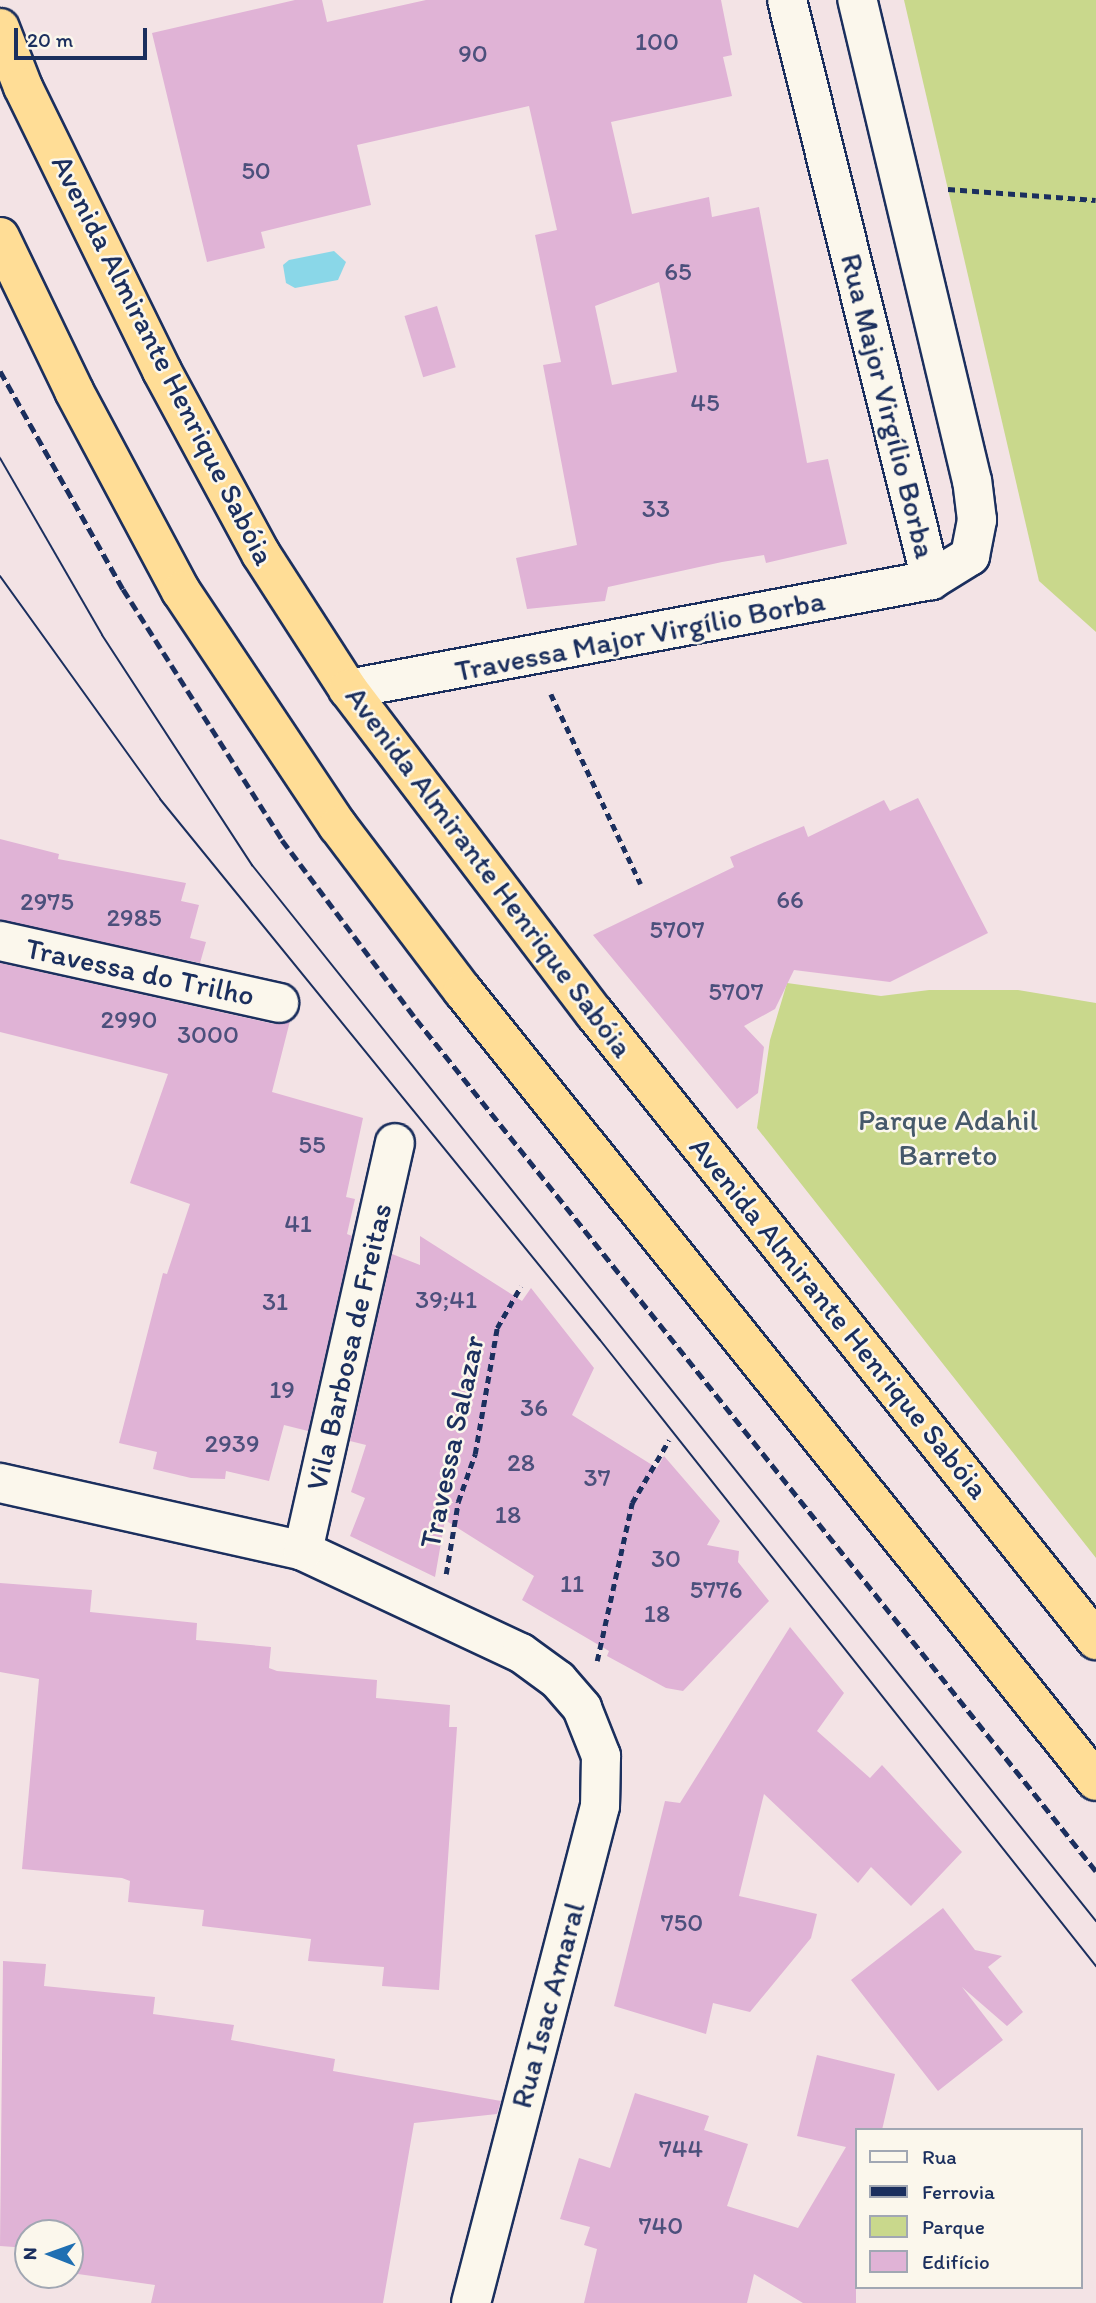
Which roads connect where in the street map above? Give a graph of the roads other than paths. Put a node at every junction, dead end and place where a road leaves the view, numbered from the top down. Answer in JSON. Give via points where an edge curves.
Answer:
{"nodes":[{"id":1,"x":788,"y":0,"type":"edge"},
{"id":2,"x":857,"y":0,"type":"edge"},
{"id":3,"x":0,"y":28,"type":"edge"},
{"id":4,"x":0,"y":237,"type":"edge"},
{"id":5,"x":931,"y":580,"type":"junction"},
{"id":6,"x":348,"y":689,"type":"junction"},
{"id":7,"x":0,"y":941,"type":"edge"},
{"id":8,"x":279,"y":1003,"type":"dead end"},
{"id":9,"x":396,"y":1143,"type":"dead end"},
{"id":10,"x":0,"y":1483,"type":"edge"},
{"id":11,"x":303,"y":1551,"type":"junction"},
{"id":12,"x":1096,"y":1640,"type":"edge"},
{"id":13,"x":1096,"y":1781,"type":"edge"},
{"id":14,"x":471,"y":2303,"type":"edge"}],
"edges":[{"from":1,"to":5,"type":"street","name":"Rua Major Virgílio Borba"},
{"from":2,"to":5,"type":"street","name":"Rua Major Virgílio Borba","via":[[972,481],[977,520],[970,556]]},
{"from":3,"to":6,"type":"highway","name":"Avenida Almirante Henrique Sabóia","via":[[23,87],[162,371],[261,554]]},
{"from":4,"to":13,"type":"highway","via":[[74,391],[181,591],[338,826],[463,991]]},
{"from":5,"to":6,"type":"street","name":"Travessa Major Virgílio Borba","via":[[534,659]]},
{"from":6,"to":12,"type":"highway","name":"Avenida Almirante Henrique Sabóia","via":[[595,1014]]},
{"from":7,"to":8,"type":"street","name":"Travessa do Trilho"},
{"from":9,"to":11,"type":"street","name":"Vila Barbosa de Freitas"},
{"from":10,"to":11,"type":"street","name":"Rua Isac Amaral"},
{"from":11,"to":14,"type":"street","name":"Rua Isac Amaral","via":[[521,1653],[558,1680],[582,1708],[601,1756],[600,1805]]}]}
